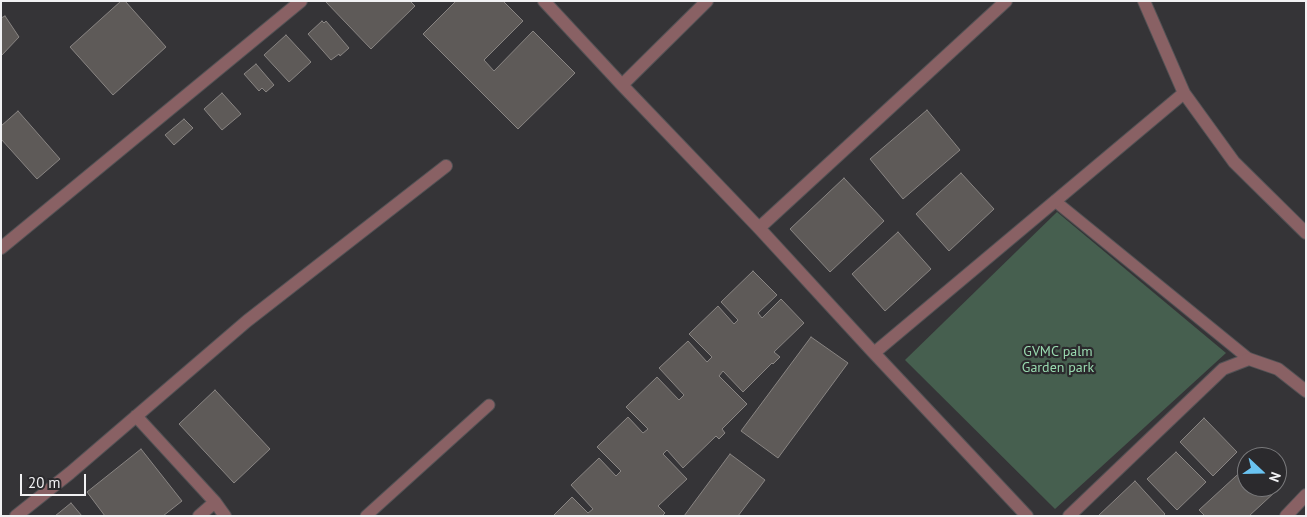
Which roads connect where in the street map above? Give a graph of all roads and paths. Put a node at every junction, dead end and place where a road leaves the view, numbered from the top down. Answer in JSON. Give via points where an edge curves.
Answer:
{"nodes":[{"id":1,"x":300,"y":1,"type":"edge"},
{"id":2,"x":544,"y":1,"type":"edge"},
{"id":3,"x":707,"y":1,"type":"edge"},
{"id":4,"x":1006,"y":1,"type":"edge"},
{"id":5,"x":1144,"y":1,"type":"edge"},
{"id":6,"x":622,"y":85,"type":"junction"},
{"id":7,"x":1184,"y":92,"type":"junction"},
{"id":8,"x":446,"y":166,"type":"dead end"},
{"id":9,"x":1055,"y":201,"type":"junction"},
{"id":10,"x":759,"y":228,"type":"junction"},
{"id":11,"x":1306,"y":233,"type":"edge"},
{"id":12,"x":1,"y":248,"type":"edge"},
{"id":13,"x":874,"y":353,"type":"junction"},
{"id":14,"x":1249,"y":359,"type":"junction"},
{"id":15,"x":1306,"y":391,"type":"edge"},
{"id":16,"x":489,"y":406,"type":"dead end"},
{"id":17,"x":136,"y":416,"type":"junction"},
{"id":18,"x":1306,"y":494,"type":"edge"},
{"id":19,"x":215,"y":502,"type":"junction"},
{"id":20,"x":16,"y":516,"type":"edge"},
{"id":21,"x":198,"y":516,"type":"edge"},
{"id":22,"x":225,"y":516,"type":"edge"},
{"id":23,"x":366,"y":516,"type":"edge"},
{"id":24,"x":1027,"y":516,"type":"edge"},
{"id":25,"x":1069,"y":516,"type":"edge"},
{"id":26,"x":1286,"y":516,"type":"edge"}],
"edges":[{"from":1,"to":12,"type":"street"},
{"from":2,"to":6,"type":"street"},
{"from":3,"to":6,"type":"street"},
{"from":4,"to":10,"type":"street"},
{"from":5,"to":7,"type":"street"},
{"from":6,"to":10,"type":"street"},
{"from":7,"to":9,"type":"street"},
{"from":7,"to":11,"type":"street","via":[[1234,162]]},
{"from":8,"to":17,"type":"street","via":[[247,321]]},
{"from":9,"to":13,"type":"street"},
{"from":9,"to":14,"type":"lane"},
{"from":10,"to":13,"type":"street"},
{"from":13,"to":24,"type":"street"},
{"from":14,"to":15,"type":"street","via":[[1278,369]]},
{"from":14,"to":25,"type":"street","via":[[1223,369]]},
{"from":16,"to":23,"type":"lane"},
{"from":17,"to":19,"type":"street"},
{"from":17,"to":20,"type":"street"},
{"from":18,"to":26,"type":"street"},
{"from":19,"to":21,"type":"street"},
{"from":19,"to":22,"type":"street"}]}
